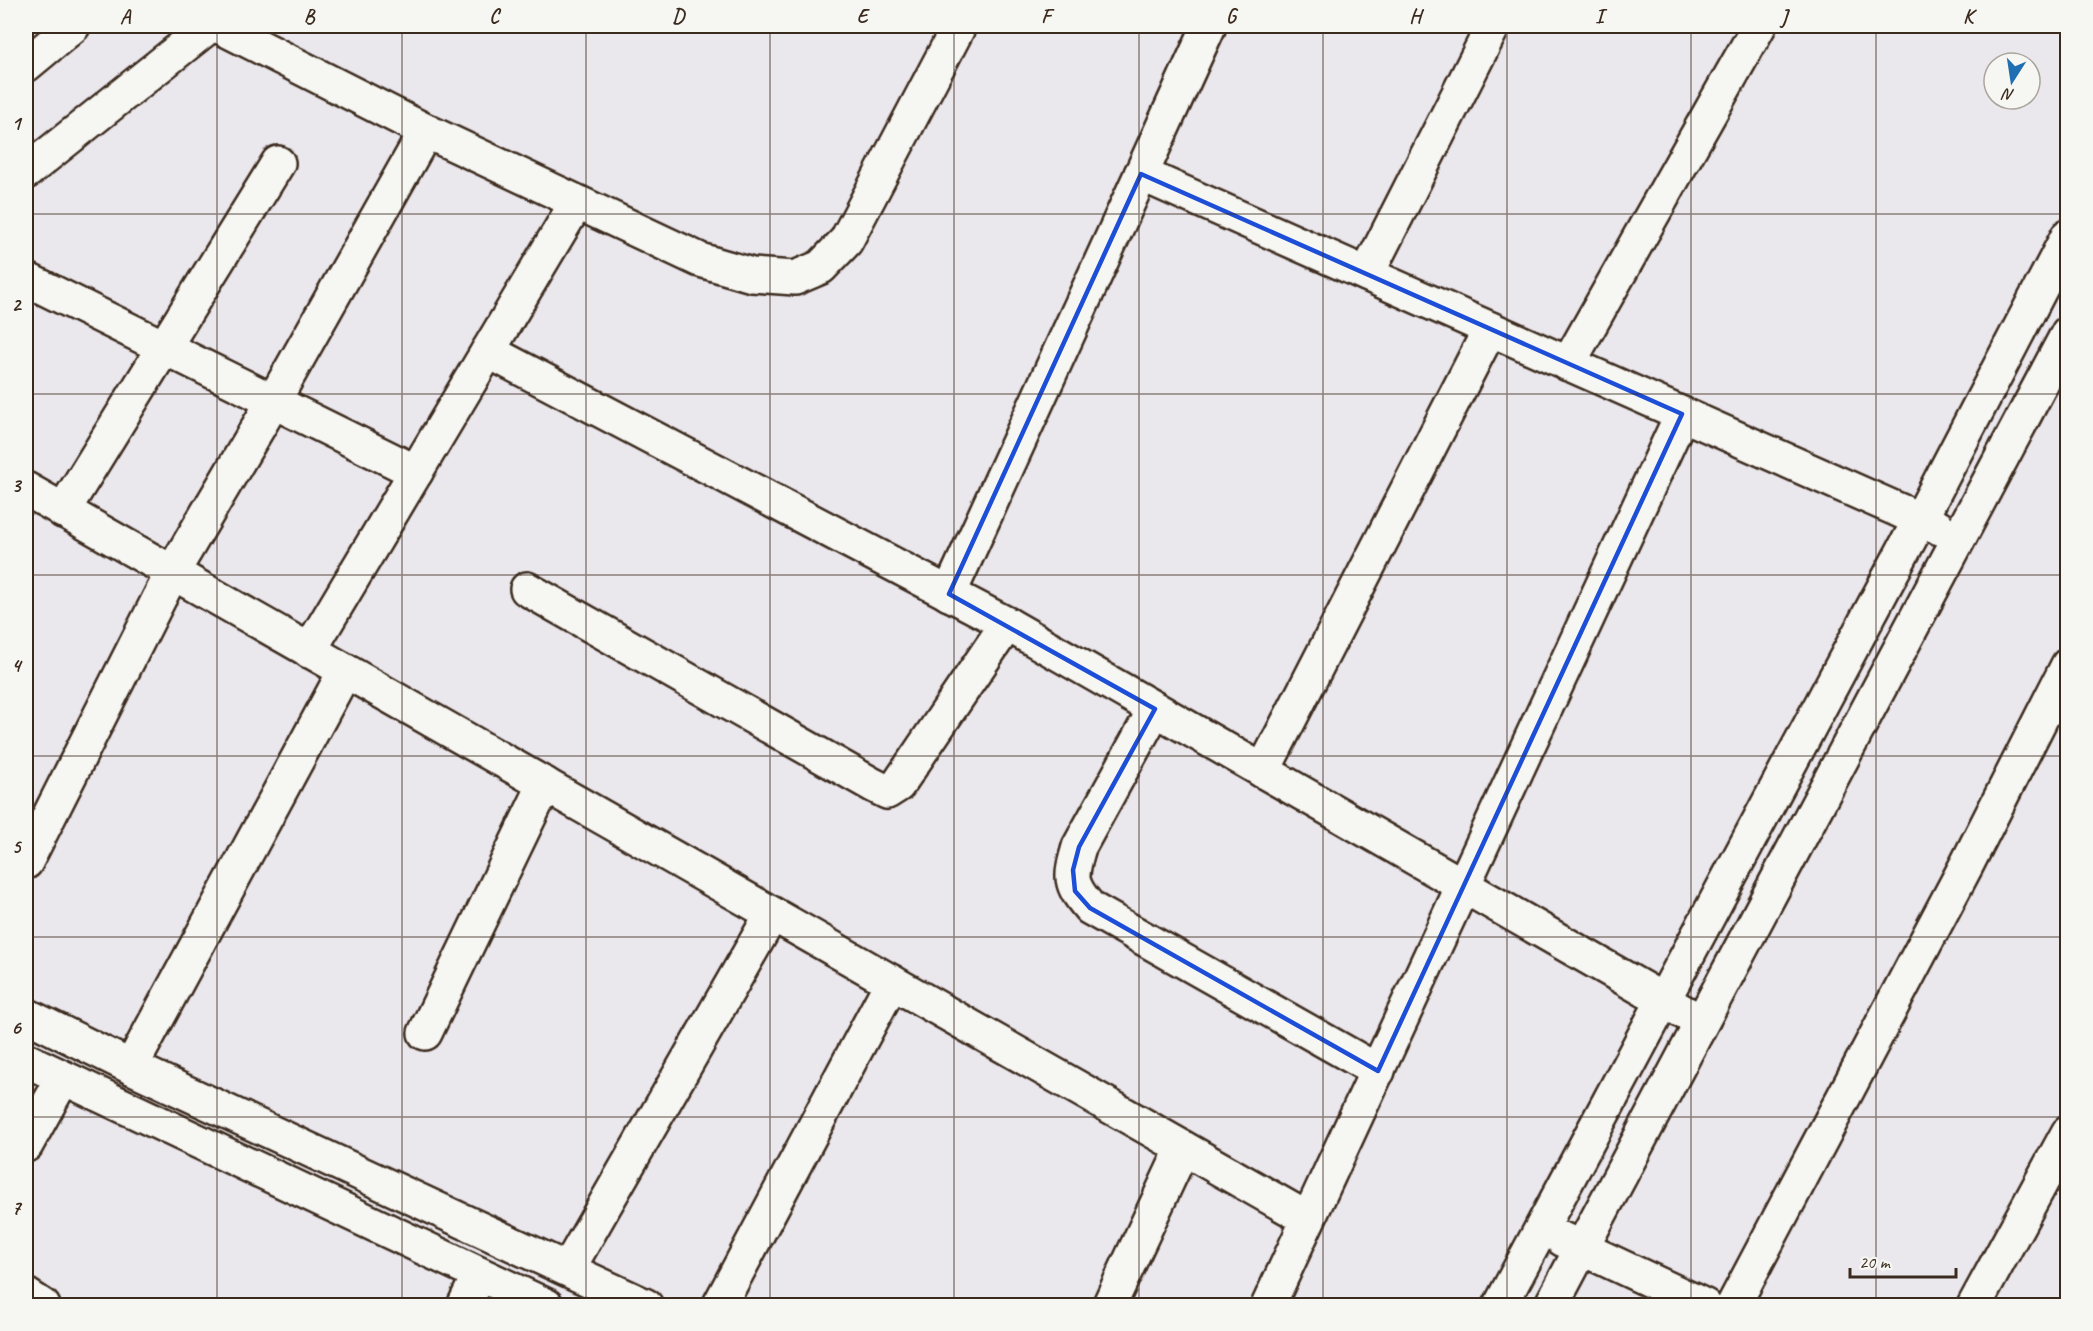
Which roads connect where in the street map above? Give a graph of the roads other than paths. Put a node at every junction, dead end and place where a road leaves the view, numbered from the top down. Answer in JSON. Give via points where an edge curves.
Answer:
{"nodes":[{"id":1,"x":70,"y":26,"type":"edge"},
{"id":2,"x":209,"y":26,"type":"edge"},
{"id":3,"x":219,"y":26,"type":"edge"},
{"id":4,"x":959,"y":26,"type":"edge"},
{"id":5,"x":1209,"y":26,"type":"edge"},
{"id":6,"x":1493,"y":26,"type":"edge"},
{"id":7,"x":1760,"y":26,"type":"edge"},
{"id":8,"x":26,"y":65,"type":"edge"},
{"id":9,"x":426,"y":130,"type":"junction"},
{"id":10,"x":278,"y":163,"type":"dead end"},
{"id":11,"x":26,"y":172,"type":"edge"},
{"id":12,"x":1141,"y":174,"type":"junction"},
{"id":13,"x":577,"y":202,"type":"junction"},
{"id":14,"x":2067,"y":236,"type":"edge"},
{"id":15,"x":1367,"y":274,"type":"junction"},
{"id":16,"x":26,"y":279,"type":"edge"},
{"id":17,"x":1490,"y":329,"type":"junction"},
{"id":18,"x":2067,"y":337,"type":"edge"},
{"id":19,"x":164,"y":347,"type":"junction"},
{"id":20,"x":488,"y":351,"type":"junction"},
{"id":21,"x":1568,"y":364,"type":"junction"},
{"id":22,"x":273,"y":402,"type":"junction"},
{"id":23,"x":1682,"y":414,"type":"junction"},
{"id":24,"x":416,"y":472,"type":"junction"},
{"id":25,"x":26,"y":489,"type":"edge"},
{"id":26,"x":63,"y":511,"type":"junction"},
{"id":27,"x":1920,"y":519,"type":"junction"},
{"id":28,"x":1959,"y":537,"type":"junction"},
{"id":29,"x":172,"y":573,"type":"junction"},
{"id":30,"x":527,"y":589,"type":"dead end"},
{"id":31,"x":949,"y":594,"type":"junction"},
{"id":32,"x":1007,"y":624,"type":"junction"},
{"id":33,"x":309,"y":651,"type":"junction"},
{"id":34,"x":2067,"y":665,"type":"edge"},
{"id":35,"x":345,"y":671,"type":"junction"},
{"id":36,"x":1155,"y":709,"type":"junction"},
{"id":37,"x":1263,"y":771,"type":"junction"},
{"id":38,"x":545,"y":784,"type":"junction"},
{"id":39,"x":26,"y":862,"type":"edge"},
{"id":40,"x":1464,"y":885,"type":"junction"},
{"id":41,"x":772,"y":914,"type":"junction"},
{"id":42,"x":892,"y":982,"type":"junction"},
{"id":43,"x":1664,"y":1000,"type":"junction"},
{"id":44,"x":26,"y":1015,"type":"edge"},
{"id":45,"x":1701,"y":1022,"type":"junction"},
{"id":46,"x":425,"y":1033,"type":"dead end"},
{"id":47,"x":26,"y":1060,"type":"edge"},
{"id":48,"x":131,"y":1067,"type":"junction"},
{"id":49,"x":1378,"y":1071,"type":"junction"},
{"id":50,"x":63,"y":1078,"type":"junction"},
{"id":51,"x":2067,"y":1133,"type":"edge"},
{"id":52,"x":26,"y":1145,"type":"edge"},
{"id":53,"x":1183,"y":1148,"type":"junction"},
{"id":54,"x":1308,"y":1219,"type":"junction"},
{"id":55,"x":1541,"y":1229,"type":"junction"},
{"id":56,"x":1582,"y":1249,"type":"junction"},
{"id":57,"x":568,"y":1269,"type":"junction"},
{"id":58,"x":479,"y":1275,"type":"junction"},
{"id":59,"x":26,"y":1295,"type":"edge"},
{"id":60,"x":43,"y":1305,"type":"edge"},
{"id":61,"x":464,"y":1305,"type":"edge"},
{"id":62,"x":547,"y":1305,"type":"edge"},
{"id":63,"x":646,"y":1305,"type":"edge"},
{"id":64,"x":719,"y":1305,"type":"edge"},
{"id":65,"x":1109,"y":1305,"type":"edge"},
{"id":66,"x":1269,"y":1305,"type":"edge"},
{"id":67,"x":1500,"y":1305,"type":"edge"},
{"id":68,"x":1551,"y":1305,"type":"edge"},
{"id":69,"x":1705,"y":1305,"type":"edge"},
{"id":70,"x":1733,"y":1305,"type":"edge"},
{"id":71,"x":1974,"y":1305,"type":"edge"}],
"edges":[{"from":1,"to":8,"type":"street"},
{"from":2,"to":11,"type":"street"},
{"from":3,"to":9,"type":"street"},
{"from":4,"to":13,"type":"street","via":[[846,241],[820,267],[795,278],[752,275],[700,260]]},
{"from":5,"to":12,"type":"street"},
{"from":6,"to":15,"type":"street"},
{"from":7,"to":21,"type":"street"},
{"from":9,"to":13,"type":"street"},
{"from":9,"to":22,"type":"street"},
{"from":10,"to":19,"type":"street"},
{"from":12,"to":15,"type":"street"},
{"from":12,"to":31,"type":"street"},
{"from":13,"to":20,"type":"street"},
{"from":14,"to":27,"type":"street"},
{"from":15,"to":17,"type":"street"},
{"from":16,"to":19,"type":"street"},
{"from":17,"to":21,"type":"street"},
{"from":17,"to":37,"type":"street"},
{"from":18,"to":28,"type":"street"},
{"from":19,"to":22,"type":"street"},
{"from":19,"to":26,"type":"street"},
{"from":20,"to":24,"type":"street"},
{"from":20,"to":31,"type":"street"},
{"from":21,"to":23,"type":"street"},
{"from":22,"to":24,"type":"street"},
{"from":22,"to":29,"type":"street"},
{"from":23,"to":27,"type":"street"},
{"from":23,"to":40,"type":"street"},
{"from":24,"to":33,"type":"street"},
{"from":25,"to":26,"type":"street"},
{"from":26,"to":29,"type":"street"},
{"from":27,"to":28,"type":"street"},
{"from":27,"to":43,"type":"street"},
{"from":28,"to":45,"type":"street"},
{"from":29,"to":33,"type":"street"},
{"from":29,"to":39,"type":"street"},
{"from":30,"to":32,"type":"street","via":[[887,792],[898,785]]},
{"from":31,"to":32,"type":"street"},
{"from":32,"to":36,"type":"street"},
{"from":33,"to":35,"type":"street"},
{"from":34,"to":70,"type":"street","via":[[1972,855]]},
{"from":35,"to":38,"type":"street"},
{"from":35,"to":48,"type":"street"},
{"from":36,"to":37,"type":"street"},
{"from":36,"to":49,"type":"street","via":[[1079,847],[1073,870],[1075,891],[1090,908]]},
{"from":37,"to":40,"type":"street"},
{"from":38,"to":41,"type":"street"},
{"from":38,"to":46,"type":"street"},
{"from":40,"to":43,"type":"street"},
{"from":40,"to":49,"type":"street"},
{"from":41,"to":42,"type":"street"},
{"from":41,"to":57,"type":"street"},
{"from":42,"to":53,"type":"street"},
{"from":42,"to":64,"type":"street"},
{"from":43,"to":45,"type":"street"},
{"from":43,"to":55,"type":"street"},
{"from":44,"to":48,"type":"street"},
{"from":45,"to":56,"type":"street"},
{"from":47,"to":50,"type":"street"},
{"from":48,"to":57,"type":"street"},
{"from":49,"to":54,"type":"street"},
{"from":50,"to":52,"type":"street"},
{"from":50,"to":58,"type":"street"},
{"from":51,"to":71,"type":"street"},
{"from":53,"to":54,"type":"street"},
{"from":53,"to":65,"type":"street"},
{"from":54,"to":66,"type":"street"},
{"from":55,"to":56,"type":"street"},
{"from":55,"to":67,"type":"street"},
{"from":56,"to":68,"type":"street"},
{"from":56,"to":69,"type":"street"},
{"from":57,"to":63,"type":"street"},
{"from":58,"to":61,"type":"street"},
{"from":58,"to":62,"type":"street"},
{"from":59,"to":60,"type":"street"}]}
